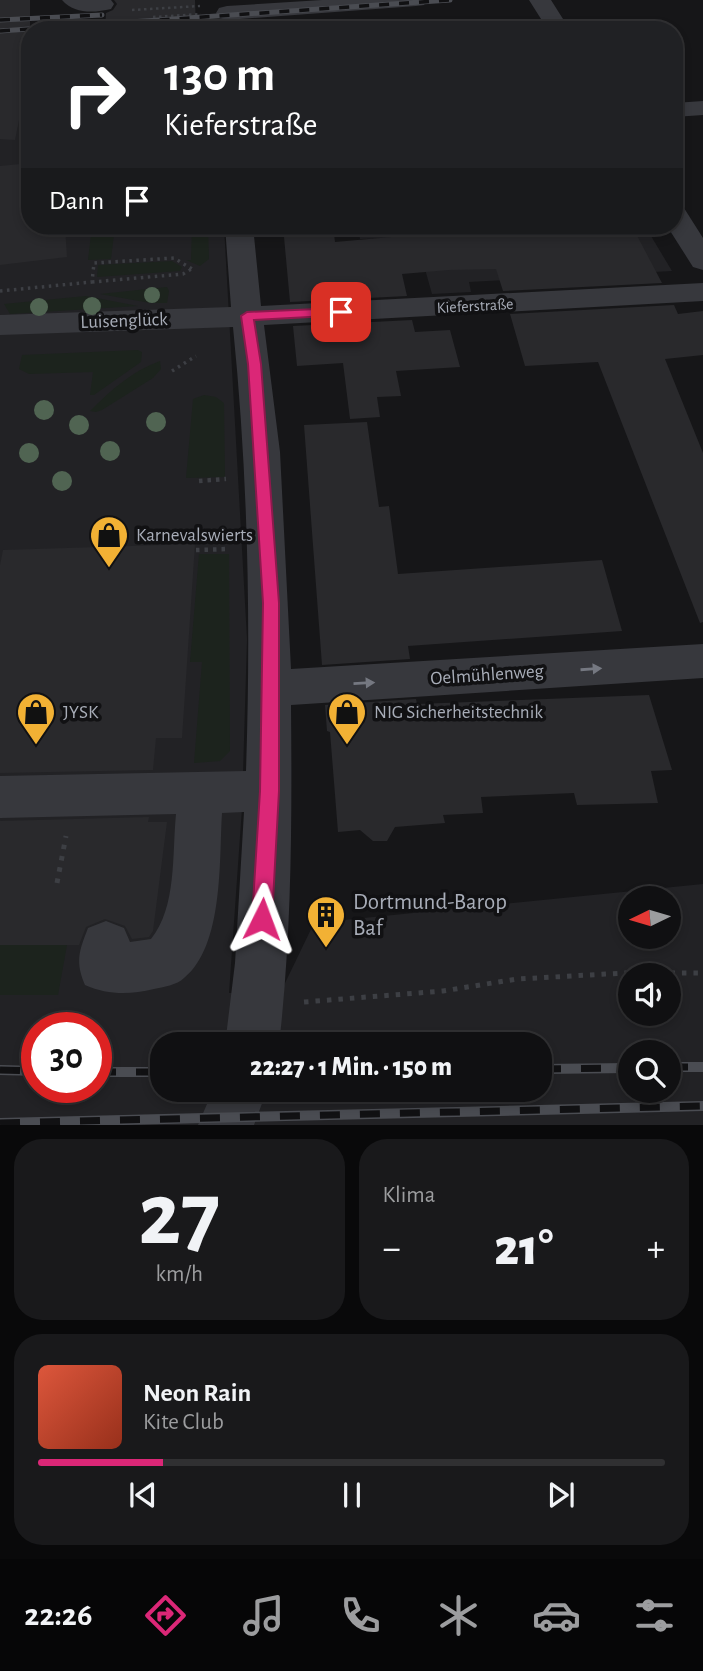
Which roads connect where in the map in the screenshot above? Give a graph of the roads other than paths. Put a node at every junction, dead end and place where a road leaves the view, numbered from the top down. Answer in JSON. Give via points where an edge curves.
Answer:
{"nodes":[{"id":1,"x":73,"y":0,"type":"edge"},
{"id":2,"x":416,"y":0,"type":"edge"},
{"id":3,"x":540,"y":0,"type":"edge"},
{"id":4,"x":103,"y":4,"type":"dead end"},
{"id":5,"x":222,"y":12,"type":"edge"},
{"id":6,"x":553,"y":21,"type":"edge"},
{"id":7,"x":703,"y":108,"type":"edge"},
{"id":8,"x":683,"y":109,"type":"edge"},
{"id":9,"x":683,"y":229,"type":"edge"},
{"id":10,"x":240,"y":235,"type":"edge"},
{"id":11,"x":703,"y":261,"type":"edge"},
{"id":12,"x":703,"y":292,"type":"edge"},
{"id":13,"x":247,"y":316,"type":"junction"},
{"id":14,"x":0,"y":325,"type":"edge"},
{"id":15,"x":703,"y":661,"type":"edge"},
{"id":16,"x":272,"y":688,"type":"junction"},
{"id":17,"x":269,"y":791,"type":"junction"},
{"id":18,"x":201,"y":792,"type":"junction"},
{"id":19,"x":0,"y":797,"type":"edge"},
{"id":20,"x":106,"y":946,"type":"dead end"},
{"id":21,"x":255,"y":1025,"type":"edge"},
{"id":22,"x":235,"y":1102,"type":"edge"},
{"id":23,"x":226,"y":1125,"type":"edge"}],
"edges":[{"from":1,"to":4,"type":"street","via":[[83,5]]},
{"from":2,"to":5,"type":"street"},
{"from":3,"to":6,"type":"street"},
{"from":7,"to":8,"type":"street"},
{"from":9,"to":11,"type":"street"},
{"from":10,"to":13,"type":"street"},
{"from":12,"to":13,"type":"street","name":"Kieferstraße"},
{"from":13,"to":14,"type":"street","name":"Luisenglück"},
{"from":13,"to":16,"type":"street","via":[[262,453]]},
{"from":16,"to":15,"type":"street","name":"Oelmühlenweg","one_way":true},
{"from":16,"to":17,"type":"street"},
{"from":17,"to":18,"type":"street"},
{"from":17,"to":21,"type":"street"},
{"from":18,"to":19,"type":"street"},
{"from":18,"to":20,"type":"street","via":[[192,905],[183,939],[166,961],[134,968],[103,967]]},
{"from":22,"to":23,"type":"street"}]}
